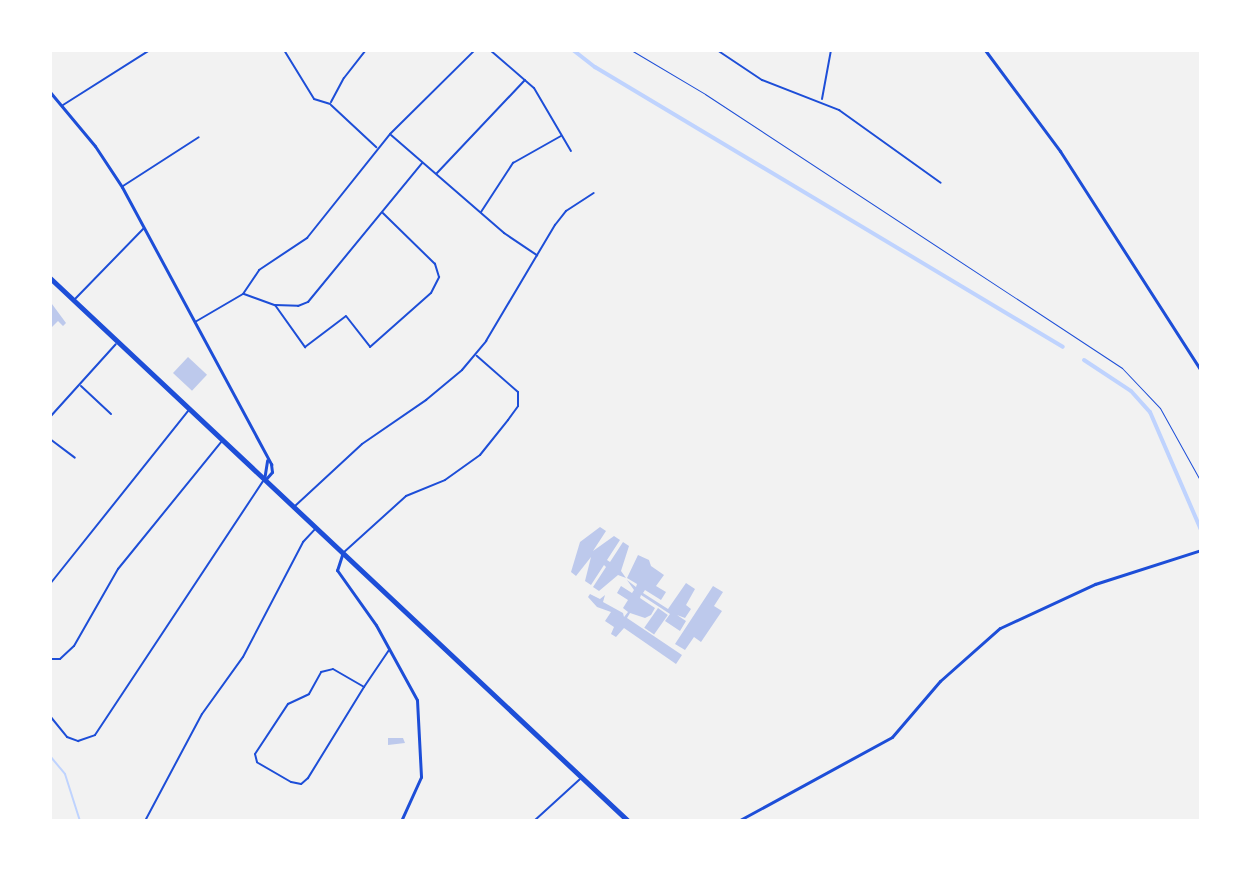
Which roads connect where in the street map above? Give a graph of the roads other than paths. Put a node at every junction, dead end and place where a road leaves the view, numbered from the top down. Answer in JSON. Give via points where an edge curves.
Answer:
{"nodes":[{"id":1,"x":139,"y":50,"type":"edge"},
{"id":2,"x":150,"y":50,"type":"edge"},
{"id":3,"x":284,"y":50,"type":"edge"},
{"id":4,"x":366,"y":50,"type":"edge"},
{"id":5,"x":475,"y":50,"type":"edge"},
{"id":6,"x":490,"y":50,"type":"edge"},
{"id":7,"x":718,"y":50,"type":"edge"},
{"id":8,"x":831,"y":50,"type":"edge"},
{"id":9,"x":985,"y":50,"type":"edge"},
{"id":10,"x":142,"y":55,"type":"junction"},
{"id":11,"x":525,"y":80,"type":"junction"},
{"id":12,"x":50,"y":92,"type":"edge"},
{"id":13,"x":821,"y":100,"type":"junction"},
{"id":14,"x":330,"y":104,"type":"junction"},
{"id":15,"x":63,"y":105,"type":"junction"},
{"id":16,"x":390,"y":134,"type":"junction"},
{"id":17,"x":562,"y":135,"type":"junction"},
{"id":18,"x":199,"y":137,"type":"dead end"},
{"id":19,"x":378,"y":148,"type":"junction"},
{"id":20,"x":571,"y":151,"type":"dead end"},
{"id":21,"x":422,"y":163,"type":"junction"},
{"id":22,"x":436,"y":174,"type":"junction"},
{"id":23,"x":941,"y":183,"type":"dead end"},
{"id":24,"x":122,"y":187,"type":"junction"},
{"id":25,"x":594,"y":193,"type":"dead end"},
{"id":26,"x":383,"y":213,"type":"junction"},
{"id":27,"x":481,"y":213,"type":"junction"},
{"id":28,"x":143,"y":229,"type":"junction"},
{"id":29,"x":537,"y":255,"type":"junction"},
{"id":30,"x":50,"y":278,"type":"edge"},
{"id":31,"x":243,"y":294,"type":"junction"},
{"id":32,"x":74,"y":300,"type":"junction"},
{"id":33,"x":275,"y":305,"type":"junction"},
{"id":34,"x":195,"y":322,"type":"junction"},
{"id":35,"x":118,"y":342,"type":"junction"},
{"id":36,"x":476,"y":355,"type":"junction"},
{"id":37,"x":1201,"y":371,"type":"edge"},
{"id":38,"x":80,"y":386,"type":"junction"},
{"id":39,"x":189,"y":410,"type":"junction"},
{"id":40,"x":111,"y":414,"type":"dead end"},
{"id":41,"x":50,"y":417,"type":"edge"},
{"id":42,"x":50,"y":439,"type":"edge"},
{"id":43,"x":223,"y":440,"type":"junction"},
{"id":44,"x":75,"y":458,"type":"dead end"},
{"id":45,"x":264,"y":480,"type":"junction"},
{"id":46,"x":294,"y":506,"type":"junction"},
{"id":47,"x":316,"y":528,"type":"junction"},
{"id":48,"x":1201,"y":550,"type":"edge"},
{"id":49,"x":342,"y":554,"type":"junction"},
{"id":50,"x":50,"y":584,"type":"edge"},
{"id":51,"x":389,"y":649,"type":"junction"},
{"id":52,"x":50,"y":659,"type":"edge"},
{"id":53,"x":364,"y":687,"type":"junction"},
{"id":54,"x":50,"y":716,"type":"edge"},
{"id":55,"x":54,"y":723,"type":"junction"},
{"id":56,"x":50,"y":727,"type":"edge"},
{"id":57,"x":581,"y":777,"type":"junction"},
{"id":58,"x":145,"y":821,"type":"edge"},
{"id":59,"x":401,"y":821,"type":"edge"},
{"id":60,"x":534,"y":821,"type":"edge"},
{"id":61,"x":628,"y":821,"type":"edge"},
{"id":62,"x":738,"y":821,"type":"edge"}],
"edges":[{"from":1,"to":10,"type":"street"},
{"from":2,"to":10,"type":"street"},
{"from":3,"to":14,"type":"street","via":[[314,99]]},
{"from":4,"to":14,"type":"street"},
{"from":5,"to":16,"type":"street"},
{"from":6,"to":11,"type":"street"},
{"from":7,"to":13,"type":"street","via":[[762,80]]},
{"from":8,"to":13,"type":"street"},
{"from":9,"to":37,"type":"street","via":[[1060,151]]},
{"from":10,"to":15,"type":"street"},
{"from":11,"to":17,"type":"street"},
{"from":11,"to":22,"type":"street"},
{"from":12,"to":15,"type":"street"},
{"from":13,"to":23,"type":"street"},
{"from":14,"to":19,"type":"street"},
{"from":15,"to":24,"type":"street"},
{"from":16,"to":19,"type":"street"},
{"from":16,"to":21,"type":"street"},
{"from":17,"to":20,"type":"street"},
{"from":17,"to":27,"type":"street","via":[[513,163]]},
{"from":18,"to":24,"type":"street"},
{"from":19,"to":31,"type":"street","via":[[315,229],[259,270]]},
{"from":21,"to":22,"type":"street"},
{"from":21,"to":26,"type":"street"},
{"from":22,"to":27,"type":"street"},
{"from":24,"to":28,"type":"street"},
{"from":25,"to":29,"type":"street","via":[[566,211]]},
{"from":26,"to":33,"type":"street","via":[[317,295],[298,306]]},
{"from":26,"to":33,"type":"street","via":[[435,264],[439,277],[431,293],[370,347],[346,316],[305,347]]},
{"from":27,"to":29,"type":"street"},
{"from":28,"to":32,"type":"street"},
{"from":28,"to":34,"type":"street"},
{"from":29,"to":36,"type":"street"},
{"from":30,"to":32,"type":"highway"},
{"from":31,"to":33,"type":"street"},
{"from":31,"to":34,"type":"street"},
{"from":32,"to":35,"type":"highway"},
{"from":34,"to":45,"type":"street","via":[[267,460]]},
{"from":35,"to":38,"type":"street"},
{"from":35,"to":39,"type":"highway"},
{"from":36,"to":46,"type":"street","via":[[435,393],[362,444]]},
{"from":36,"to":49,"type":"street","via":[[518,392],[513,413],[480,455],[445,480],[406,496]]},
{"from":38,"to":40,"type":"street"},
{"from":38,"to":41,"type":"street"},
{"from":39,"to":43,"type":"highway"},
{"from":39,"to":50,"type":"street"},
{"from":42,"to":44,"type":"street"},
{"from":43,"to":45,"type":"highway"},
{"from":43,"to":52,"type":"street","via":[[118,569],[74,646],[60,659]]},
{"from":45,"to":46,"type":"highway"},
{"from":45,"to":55,"type":"street","via":[[95,735],[78,741]]},
{"from":46,"to":47,"type":"highway"},
{"from":47,"to":49,"type":"highway"},
{"from":47,"to":58,"type":"street","via":[[303,542],[243,657],[202,714]]},
{"from":48,"to":62,"type":"street","via":[[1095,584],[1000,628],[940,681],[892,737]]},
{"from":49,"to":51,"type":"street","via":[[337,570]]},
{"from":49,"to":57,"type":"highway"},
{"from":51,"to":53,"type":"street"},
{"from":51,"to":59,"type":"street","via":[[413,690],[419,713],[421,777]]},
{"from":53,"to":53,"type":"street","via":[[301,784],[257,762],[255,754],[280,712],[309,694],[321,672],[333,669]]},
{"from":54,"to":55,"type":"street"},
{"from":55,"to":56,"type":"street"},
{"from":57,"to":60,"type":"street"},
{"from":57,"to":61,"type":"highway"}]}
